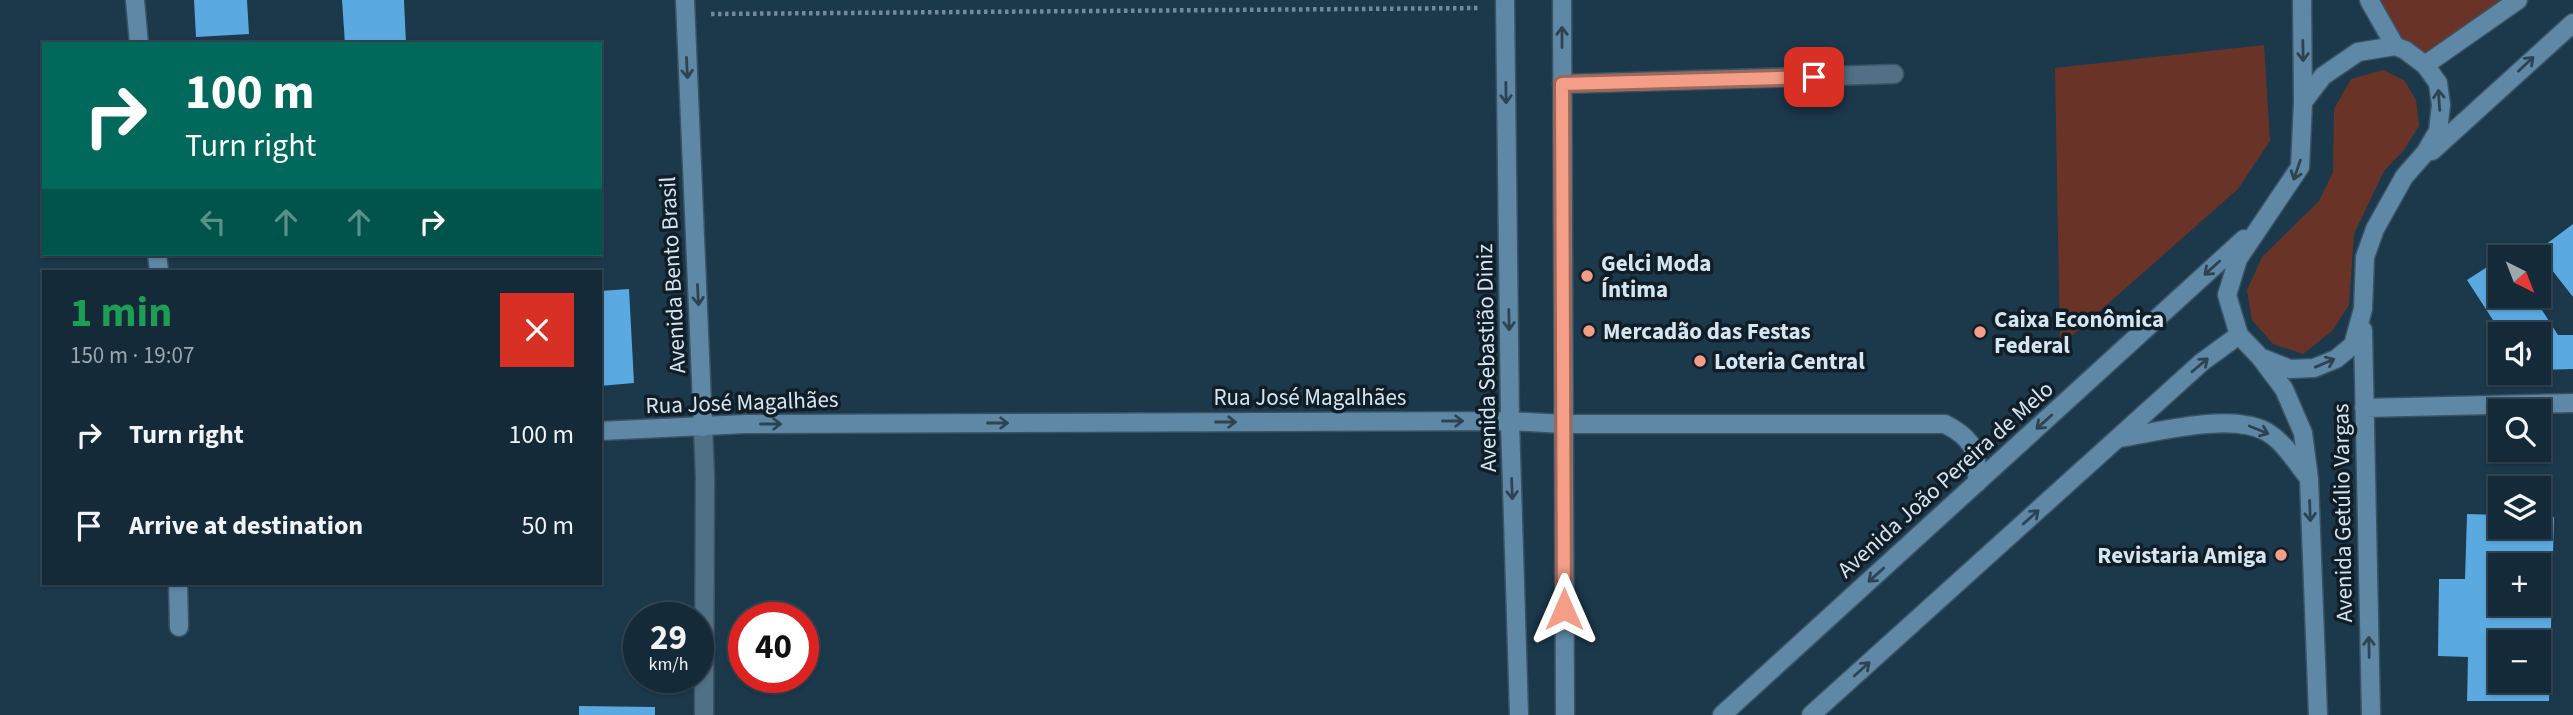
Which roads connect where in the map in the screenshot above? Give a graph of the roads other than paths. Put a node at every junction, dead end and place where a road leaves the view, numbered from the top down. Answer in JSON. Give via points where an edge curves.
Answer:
{"nodes":[{"id":1,"x":135,"y":0,"type":"edge"},
{"id":2,"x":1562,"y":0,"type":"edge"},
{"id":3,"x":2302,"y":0,"type":"edge"},
{"id":4,"x":2369,"y":0,"type":"edge"},
{"id":5,"x":2518,"y":0,"type":"edge"},
{"id":6,"x":1505,"y":4,"type":"edge"},
{"id":7,"x":685,"y":7,"type":"edge"},
{"id":8,"x":2573,"y":23,"type":"edge"},
{"id":9,"x":139,"y":42,"type":"edge"},
{"id":10,"x":2395,"y":46,"type":"junction"},
{"id":11,"x":2425,"y":65,"type":"junction"},
{"id":12,"x":1894,"y":74,"type":"dead end"},
{"id":13,"x":1562,"y":84,"type":"junction"},
{"id":14,"x":2304,"y":103,"type":"junction"},
{"id":15,"x":2404,"y":177,"type":"junction"},
{"id":16,"x":2262,"y":222,"type":"junction"},
{"id":17,"x":2363,"y":309,"type":"junction"},
{"id":18,"x":2239,"y":335,"type":"junction"},
{"id":19,"x":2260,"y":357,"type":"junction"},
{"id":20,"x":2573,"y":403,"type":"edge"},
{"id":21,"x":2364,"y":408,"type":"junction"},
{"id":22,"x":1510,"y":421,"type":"junction"},
{"id":23,"x":1563,"y":424,"type":"junction"},
{"id":24,"x":703,"y":427,"type":"junction"},
{"id":25,"x":602,"y":431,"type":"edge"},
{"id":26,"x":2119,"y":438,"type":"junction"},
{"id":27,"x":2309,"y":479,"type":"junction"},
{"id":28,"x":1977,"y":483,"type":"junction"},
{"id":29,"x":178,"y":585,"type":"edge"},
{"id":30,"x":179,"y":627,"type":"dead end"},
{"id":31,"x":704,"y":715,"type":"edge"},
{"id":32,"x":1518,"y":715,"type":"edge"},
{"id":33,"x":1565,"y":715,"type":"edge"},
{"id":34,"x":1722,"y":715,"type":"edge"},
{"id":35,"x":1811,"y":715,"type":"edge"},
{"id":36,"x":2318,"y":715,"type":"edge"},
{"id":37,"x":2371,"y":715,"type":"edge"}],
"edges":[{"from":1,"to":9,"type":"street"},
{"from":13,"to":2,"type":"street","one_way":true},
{"from":3,"to":14,"type":"street","one_way":true},
{"from":4,"to":10,"type":"street"},
{"from":5,"to":11,"type":"street"},
{"from":6,"to":22,"type":"street","name":"Avenida Sebastião Diniz","one_way":true},
{"from":7,"to":24,"type":"street","name":"Avenida Bento Brasil","one_way":true},
{"from":15,"to":8,"type":"street","one_way":true},
{"from":10,"to":11,"type":"street"},
{"from":10,"to":14,"type":"street","via":[[2358,52],[2322,76]]},
{"from":15,"to":11,"type":"street","one_way":true,"via":[[2438,131],[2438,83]]},
{"from":12,"to":13,"type":"street"},
{"from":13,"to":23,"type":"street"},
{"from":14,"to":16,"type":"street","one_way":true,"via":[[2300,167]]},
{"from":15,"to":17,"type":"street","via":[[2365,257]]},
{"from":16,"to":18,"type":"street","via":[[2238,259],[2227,295]]},
{"from":16,"to":28,"type":"street","name":"Avenida João Pereira de Melo","one_way":true},
{"from":19,"to":17,"type":"street","one_way":true,"via":[[2290,369],[2314,368],[2336,359],[2353,345]]},
{"from":17,"to":21,"type":"street","name":"Avenida Getúlio Vargas"},
{"from":18,"to":19,"type":"street","name":"Avenida Getúlio Vargas"},
{"from":26,"to":18,"type":"street","one_way":true,"via":[[2202,362]]},
{"from":19,"to":27,"type":"street","name":"Avenida Getúlio Vargas","via":[[2284,389],[2303,433]]},
{"from":20,"to":21,"type":"street"},
{"from":37,"to":21,"type":"street","name":"Avenida Getúlio Vargas","one_way":true},
{"from":22,"to":23,"type":"street","name":"Rua José Magalhães"},
{"from":24,"to":22,"type":"street","name":"Rua José Magalhães","one_way":true},
{"from":22,"to":32,"type":"street","name":"Avenida Sebastião Diniz","one_way":true},
{"from":23,"to":28,"type":"street","name":"Rua José Magalhães","via":[[1945,424],[1969,439],[1975,452]]},
{"from":23,"to":33,"type":"street"},
{"from":24,"to":25,"type":"street","name":"Rua José Magalhães"},
{"from":24,"to":31,"type":"street","name":"Avenida Bento Brasil"},
{"from":26,"to":27,"type":"street","one_way":true,"via":[[2201,425],[2248,425],[2268,433],[2286,448]]},
{"from":35,"to":26,"type":"street","one_way":true},
{"from":27,"to":36,"type":"street","name":"Avenida Getúlio Vargas","one_way":true},
{"from":28,"to":34,"type":"street","name":"Avenida João Pereira de Melo","one_way":true},
{"from":29,"to":30,"type":"street"}]}
